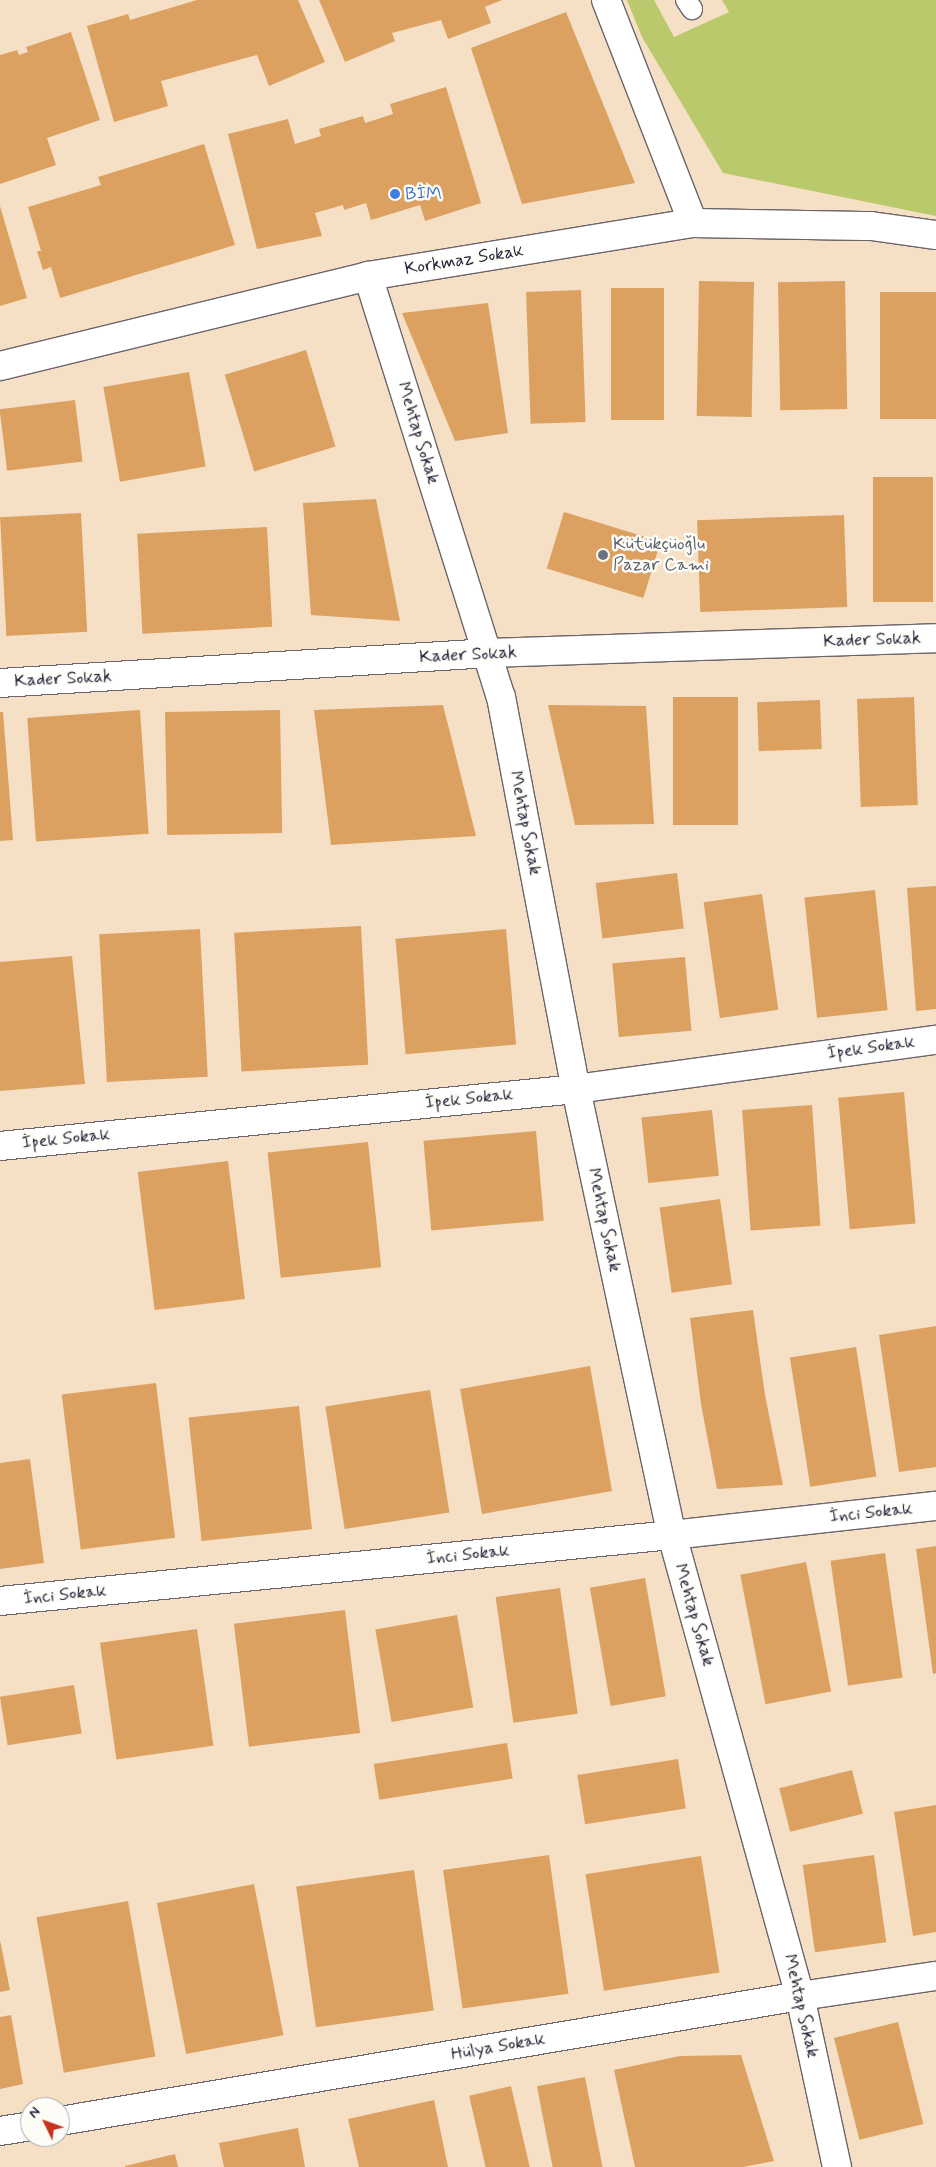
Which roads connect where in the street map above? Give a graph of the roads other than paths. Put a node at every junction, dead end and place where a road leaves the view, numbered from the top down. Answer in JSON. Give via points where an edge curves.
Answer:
{"nodes":[{"id":1,"x":606,"y":0,"type":"edge"},
{"id":2,"x":692,"y":223,"type":"junction"},
{"id":3,"x":936,"y":235,"type":"edge"},
{"id":4,"x":368,"y":276,"type":"junction"},
{"id":5,"x":0,"y":366,"type":"edge"},
{"id":6,"x":936,"y":638,"type":"edge"},
{"id":7,"x":487,"y":653,"type":"junction"},
{"id":8,"x":0,"y":683,"type":"edge"},
{"id":9,"x":936,"y":1040,"type":"edge"},
{"id":10,"x":576,"y":1089,"type":"junction"},
{"id":11,"x":0,"y":1146,"type":"edge"},
{"id":12,"x":936,"y":1506,"type":"edge"},
{"id":13,"x":672,"y":1535,"type":"junction"},
{"id":14,"x":0,"y":1601,"type":"edge"},
{"id":15,"x":936,"y":1976,"type":"edge"},
{"id":16,"x":800,"y":1996,"type":"junction"},
{"id":17,"x":70,"y":2119,"type":"edge"},
{"id":18,"x":20,"y":2128,"type":"edge"},
{"id":19,"x":0,"y":2132,"type":"edge"},
{"id":20,"x":837,"y":2167,"type":"edge"}],
"edges":[{"from":1,"to":2,"type":"street"},
{"from":2,"to":3,"type":"street","name":"Korkmaz Sokak","via":[[871,226]]},
{"from":2,"to":4,"type":"street","name":"Korkmaz Sokak"},
{"from":4,"to":5,"type":"street","name":"Korkmaz Sokak"},
{"from":4,"to":7,"type":"street","name":"Mehtap Sokak"},
{"from":6,"to":7,"type":"street","name":"Kader Sokak"},
{"from":7,"to":8,"type":"street","name":"Kader Sokak"},
{"from":7,"to":10,"type":"street","name":"Mehtap Sokak","via":[[501,697]]},
{"from":9,"to":10,"type":"street","name":"İpek Sokak"},
{"from":10,"to":11,"type":"street","name":"İpek Sokak"},
{"from":10,"to":13,"type":"street","name":"Mehtap Sokak"},
{"from":12,"to":13,"type":"street","name":"İnci Sokak"},
{"from":13,"to":14,"type":"street","name":"İnci Sokak"},
{"from":13,"to":16,"type":"street","name":"Mehtap Sokak"},
{"from":15,"to":16,"type":"street","name":"Hülya Sokak"},
{"from":16,"to":17,"type":"street","name":"Hülya Sokak"},
{"from":16,"to":20,"type":"street","name":"Mehtap Sokak"},
{"from":18,"to":19,"type":"street"}]}
